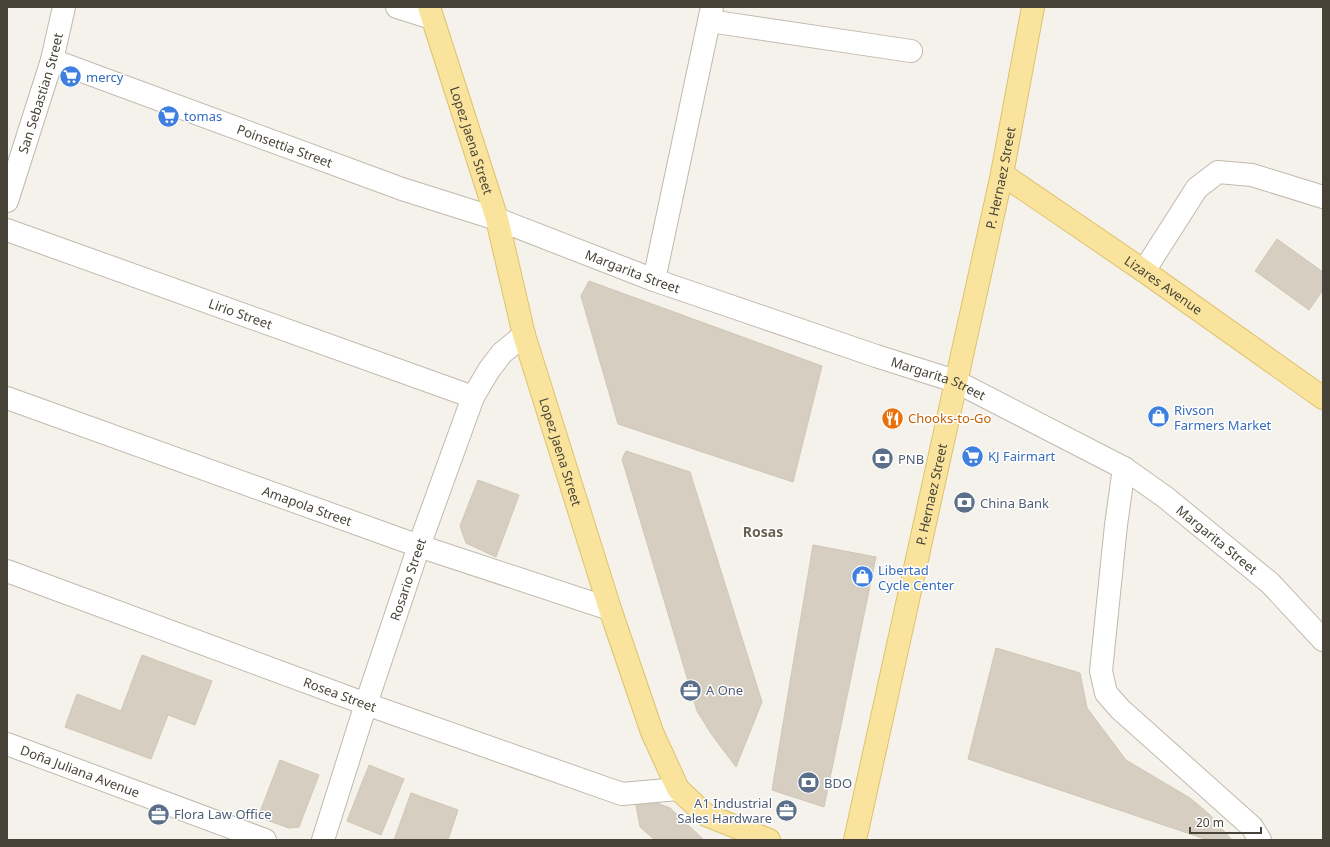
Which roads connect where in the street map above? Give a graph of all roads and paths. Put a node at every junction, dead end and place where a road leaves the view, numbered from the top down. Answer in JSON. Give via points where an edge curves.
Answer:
{"nodes":[{"id":1,"x":64,"y":7,"type":"edge"},
{"id":2,"x":397,"y":7,"type":"edge"},
{"id":3,"x":1033,"y":7,"type":"edge"},
{"id":4,"x":431,"y":12,"type":"edge"},
{"id":5,"x":711,"y":14,"type":"edge"},
{"id":6,"x":911,"y":51,"type":"dead end"},
{"id":7,"x":52,"y":60,"type":"junction"},
{"id":8,"x":1002,"y":174,"type":"junction"},
{"id":9,"x":1323,"y":197,"type":"edge"},
{"id":10,"x":7,"y":201,"type":"edge"},
{"id":11,"x":497,"y":219,"type":"junction"},
{"id":12,"x":7,"y":230,"type":"edge"},
{"id":13,"x":1144,"y":271,"type":"junction"},
{"id":14,"x":654,"y":280,"type":"junction"},
{"id":15,"x":524,"y":336,"type":"junction"},
{"id":16,"x":955,"y":381,"type":"junction"},
{"id":17,"x":473,"y":397,"type":"junction"},
{"id":18,"x":7,"y":398,"type":"edge"},
{"id":19,"x":1323,"y":398,"type":"edge"},
{"id":20,"x":1124,"y":468,"type":"junction"},
{"id":21,"x":419,"y":546,"type":"junction"},
{"id":22,"x":7,"y":571,"type":"edge"},
{"id":23,"x":610,"y":609,"type":"junction"},
{"id":24,"x":1323,"y":640,"type":"edge"},
{"id":25,"x":366,"y":704,"type":"junction"},
{"id":26,"x":7,"y":744,"type":"edge"},
{"id":27,"x":678,"y":789,"type":"junction"},
{"id":28,"x":265,"y":840,"type":"edge"},
{"id":29,"x":323,"y":840,"type":"edge"},
{"id":30,"x":768,"y":840,"type":"edge"},
{"id":31,"x":855,"y":840,"type":"edge"},
{"id":32,"x":1260,"y":840,"type":"edge"}],
"edges":[{"from":1,"to":7,"type":"street","name":"San Sebastian Street"},
{"from":2,"to":4,"type":"street"},
{"from":3,"to":8,"type":"main road","name":"P. Hernaez Street"},
{"from":4,"to":11,"type":"main road","name":"Lopez Jaena Street"},
{"from":5,"to":6,"type":"street"},
{"from":5,"to":14,"type":"street"},
{"from":7,"to":10,"type":"street","name":"San Sebastian Street"},
{"from":7,"to":11,"type":"street","name":"Poinsettia Street","via":[[402,189]]},
{"from":8,"to":13,"type":"main road","name":"Lizares Avenue"},
{"from":8,"to":16,"type":"main road","name":"P. Hernaez Street"},
{"from":9,"to":13,"type":"street","via":[[1252,175],[1218,172],[1197,188]]},
{"from":11,"to":14,"type":"street","name":"Margarita Street"},
{"from":11,"to":15,"type":"main road","name":"Lopez Jaena Street"},
{"from":12,"to":17,"type":"street","name":"Lirio Street"},
{"from":13,"to":19,"type":"main road","name":"Lizares Avenue"},
{"from":14,"to":16,"type":"street","name":"Margarita Street"},
{"from":15,"to":17,"type":"street","name":"Rosario Street","via":[[502,353]]},
{"from":15,"to":23,"type":"main road","name":"Lopez Jaena Street"},
{"from":16,"to":20,"type":"street","name":"Margarita Street"},
{"from":16,"to":31,"type":"main road","name":"P. Hernaez Street"},
{"from":17,"to":21,"type":"street","name":"Rosario Street"},
{"from":18,"to":21,"type":"street","name":"Amapola Street"},
{"from":20,"to":24,"type":"street","name":"Margarita Street","via":[[1165,497],[1270,583]]},
{"from":20,"to":32,"type":"street","via":[[1101,671],[1106,692],[1120,709],[1252,827]]},
{"from":21,"to":23,"type":"street","name":"Amapola Street"},
{"from":21,"to":25,"type":"street","name":"Rosario Street"},
{"from":22,"to":25,"type":"street","name":"Rosea Street"},
{"from":23,"to":27,"type":"main road","name":"Lopez Jaena Street","via":[[652,732]]},
{"from":25,"to":27,"type":"street","name":"Rosea Street","via":[[622,794]]},
{"from":25,"to":29,"type":"street","name":"Rosario Street"},
{"from":26,"to":28,"type":"street","name":"Doña Juliana Avenue"},
{"from":27,"to":30,"type":"main road","name":"Lopez Jaena Street","via":[[706,815]]}]}
